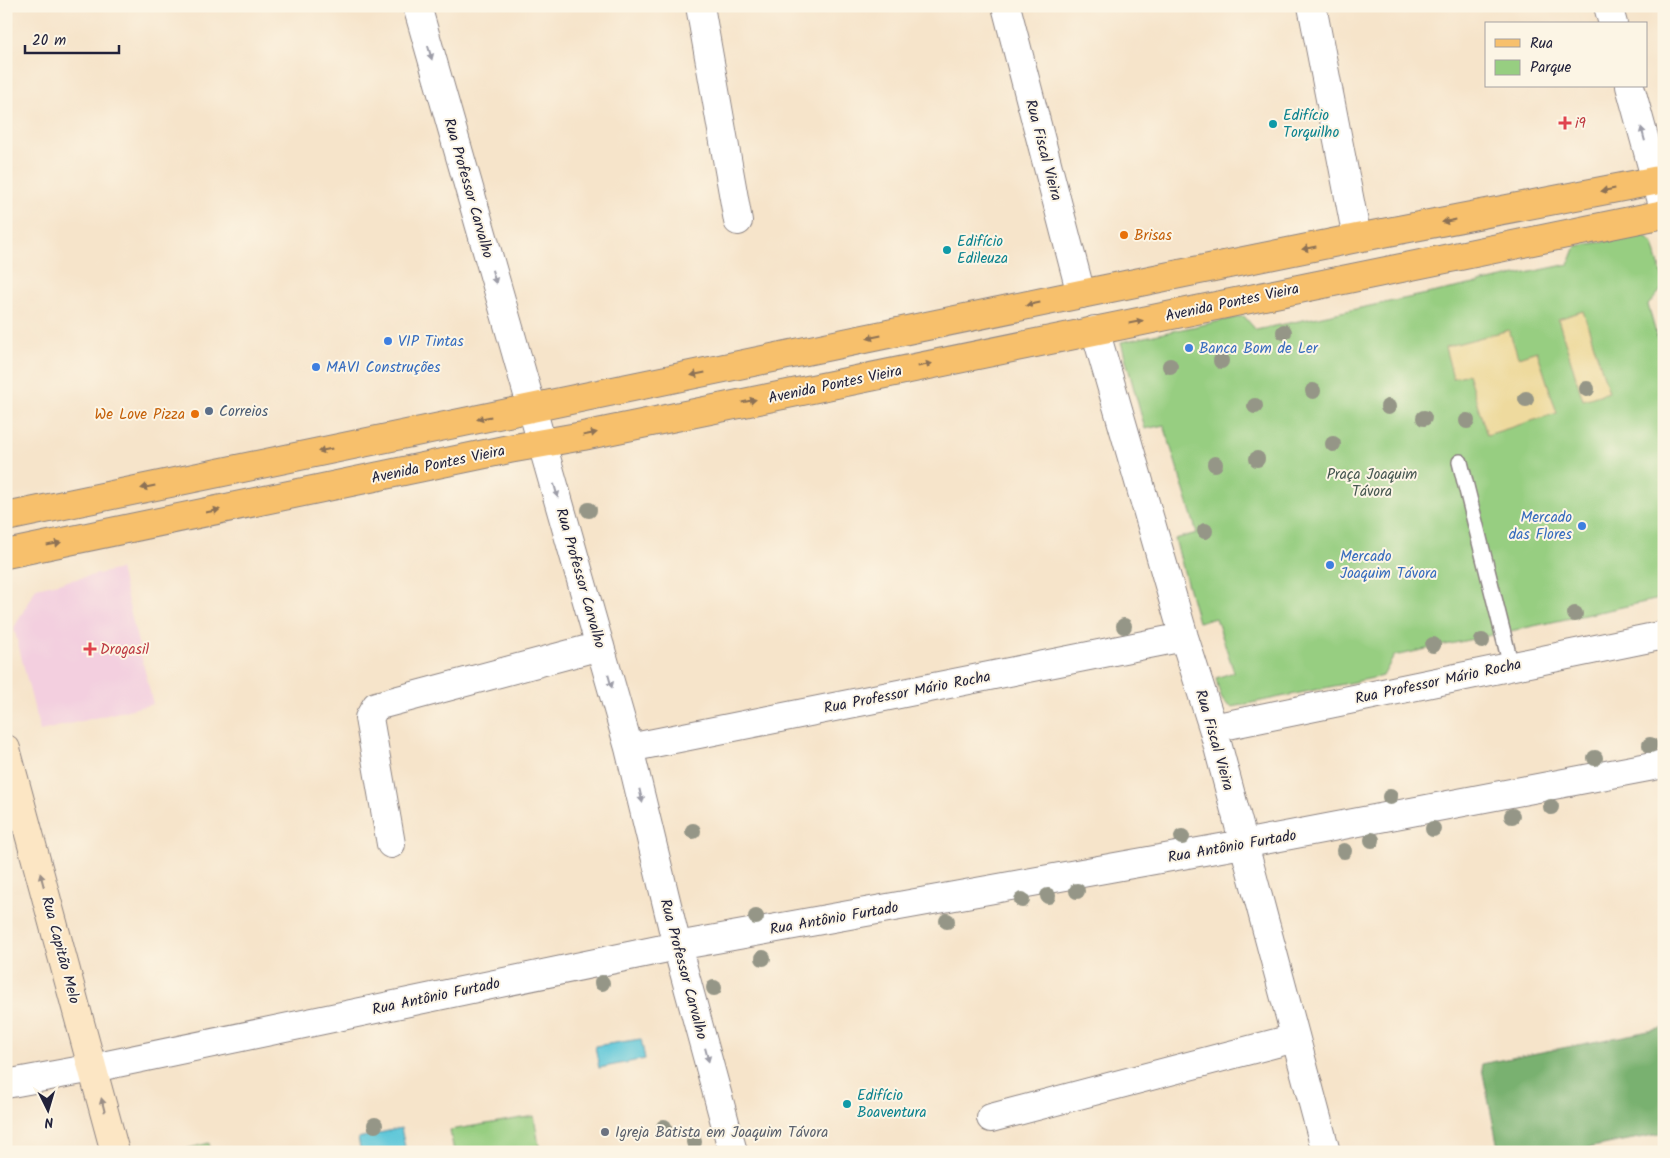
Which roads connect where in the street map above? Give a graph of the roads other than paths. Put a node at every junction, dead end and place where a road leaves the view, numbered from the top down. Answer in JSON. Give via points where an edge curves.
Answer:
{"nodes":[{"id":1,"x":417,"y":6,"type":"edge"},
{"id":2,"x":700,"y":6,"type":"edge"},
{"id":3,"x":1006,"y":6,"type":"edge"},
{"id":4,"x":1312,"y":6,"type":"edge"},
{"id":5,"x":1608,"y":6,"type":"edge"},
{"id":6,"x":1612,"y":22,"type":"edge"},
{"id":7,"x":1631,"y":88,"type":"edge"},
{"id":8,"x":1660,"y":180,"type":"edge"},
{"id":9,"x":1664,"y":208,"type":"edge"},
{"id":10,"x":1664,"y":214,"type":"edge"},
{"id":11,"x":738,"y":222,"type":"dead end"},
{"id":12,"x":1357,"y":238,"type":"junction"},
{"id":13,"x":1081,"y":294,"type":"junction"},
{"id":14,"x":1095,"y":330,"type":"junction"},
{"id":15,"x":532,"y":408,"type":"junction"},
{"id":16,"x":542,"y":444,"type":"junction"},
{"id":17,"x":1460,"y":462,"type":"dead end"},
{"id":18,"x":6,"y":517,"type":"edge"},
{"id":19,"x":6,"y":554,"type":"edge"},
{"id":20,"x":1664,"y":635,"type":"edge"},
{"id":21,"x":1184,"y":637,"type":"junction"},
{"id":22,"x":600,"y":646,"type":"junction"},
{"id":23,"x":1511,"y":666,"type":"junction"},
{"id":24,"x":1213,"y":728,"type":"junction"},
{"id":25,"x":630,"y":748,"type":"junction"},
{"id":26,"x":6,"y":749,"type":"edge"},
{"id":27,"x":1664,"y":764,"type":"edge"},
{"id":28,"x":392,"y":844,"type":"dead end"},
{"id":29,"x":1243,"y":844,"type":"junction"},
{"id":30,"x":677,"y":946,"type":"junction"},
{"id":31,"x":1295,"y":1038,"type":"junction"},
{"id":32,"x":94,"y":1068,"type":"junction"},
{"id":33,"x":6,"y":1084,"type":"edge"},
{"id":34,"x":992,"y":1118,"type":"dead end"},
{"id":35,"x":115,"y":1152,"type":"edge"},
{"id":36,"x":734,"y":1152,"type":"edge"},
{"id":37,"x":1326,"y":1152,"type":"edge"}],
"edges":[{"from":1,"to":15,"type":"street","name":"Rua Professor Carvalho","one_way":true},
{"from":2,"to":11,"type":"street"},
{"from":3,"to":13,"type":"street","name":"Rua Fiscal Vieira"},
{"from":4,"to":12,"type":"street"},
{"from":5,"to":6,"type":"street"},
{"from":8,"to":7,"type":"street","one_way":true},
{"from":8,"to":9,"type":"street"},
{"from":8,"to":12,"type":"main road","one_way":true},
{"from":14,"to":10,"type":"main road","name":"Avenida Pontes Vieira","one_way":true},
{"from":12,"to":13,"type":"main road","one_way":true},
{"from":13,"to":15,"type":"main road","one_way":true},
{"from":16,"to":14,"type":"main road","name":"Avenida Pontes Vieira","one_way":true},
{"from":14,"to":21,"type":"street","name":"Rua Fiscal Vieira"},
{"from":15,"to":16,"type":"street","name":"Rua Professor Carvalho"},
{"from":15,"to":18,"type":"main road","one_way":true},
{"from":19,"to":16,"type":"main road","name":"Avenida Pontes Vieira","one_way":true},
{"from":16,"to":22,"type":"street","name":"Rua Professor Carvalho","one_way":true},
{"from":17,"to":23,"type":"lane"},
{"from":20,"to":23,"type":"street","name":"Rua Professor Mário Rocha"},
{"from":21,"to":24,"type":"street","name":"Rua Fiscal Vieira"},
{"from":21,"to":25,"type":"street","name":"Rua Professor Mário Rocha"},
{"from":22,"to":25,"type":"street","name":"Rua Professor Carvalho","one_way":true},
{"from":22,"to":28,"type":"street","via":[[376,706],[369,718]]},
{"from":23,"to":24,"type":"street","name":"Rua Professor Mário Rocha"},
{"from":24,"to":29,"type":"street","name":"Rua Fiscal Vieira"},
{"from":25,"to":30,"type":"street","name":"Rua Professor Carvalho","one_way":true},
{"from":32,"to":26,"type":"main road","name":"Rua Capitão Melo","one_way":true},
{"from":27,"to":29,"type":"street","name":"Rua Antônio Furtado"},
{"from":29,"to":30,"type":"street","name":"Rua Antônio Furtado"},
{"from":29,"to":31,"type":"street","name":"Rua Fiscal Vieira"},
{"from":30,"to":32,"type":"street","name":"Rua Antônio Furtado"},
{"from":30,"to":36,"type":"street","name":"Rua Professor Carvalho","one_way":true},
{"from":31,"to":34,"type":"street"},
{"from":31,"to":37,"type":"street","name":"Rua Fiscal Vieira"},
{"from":32,"to":33,"type":"street","name":"Rua Antônio Furtado"},
{"from":35,"to":32,"type":"main road","name":"Rua Capitão Melo","one_way":true}]}
